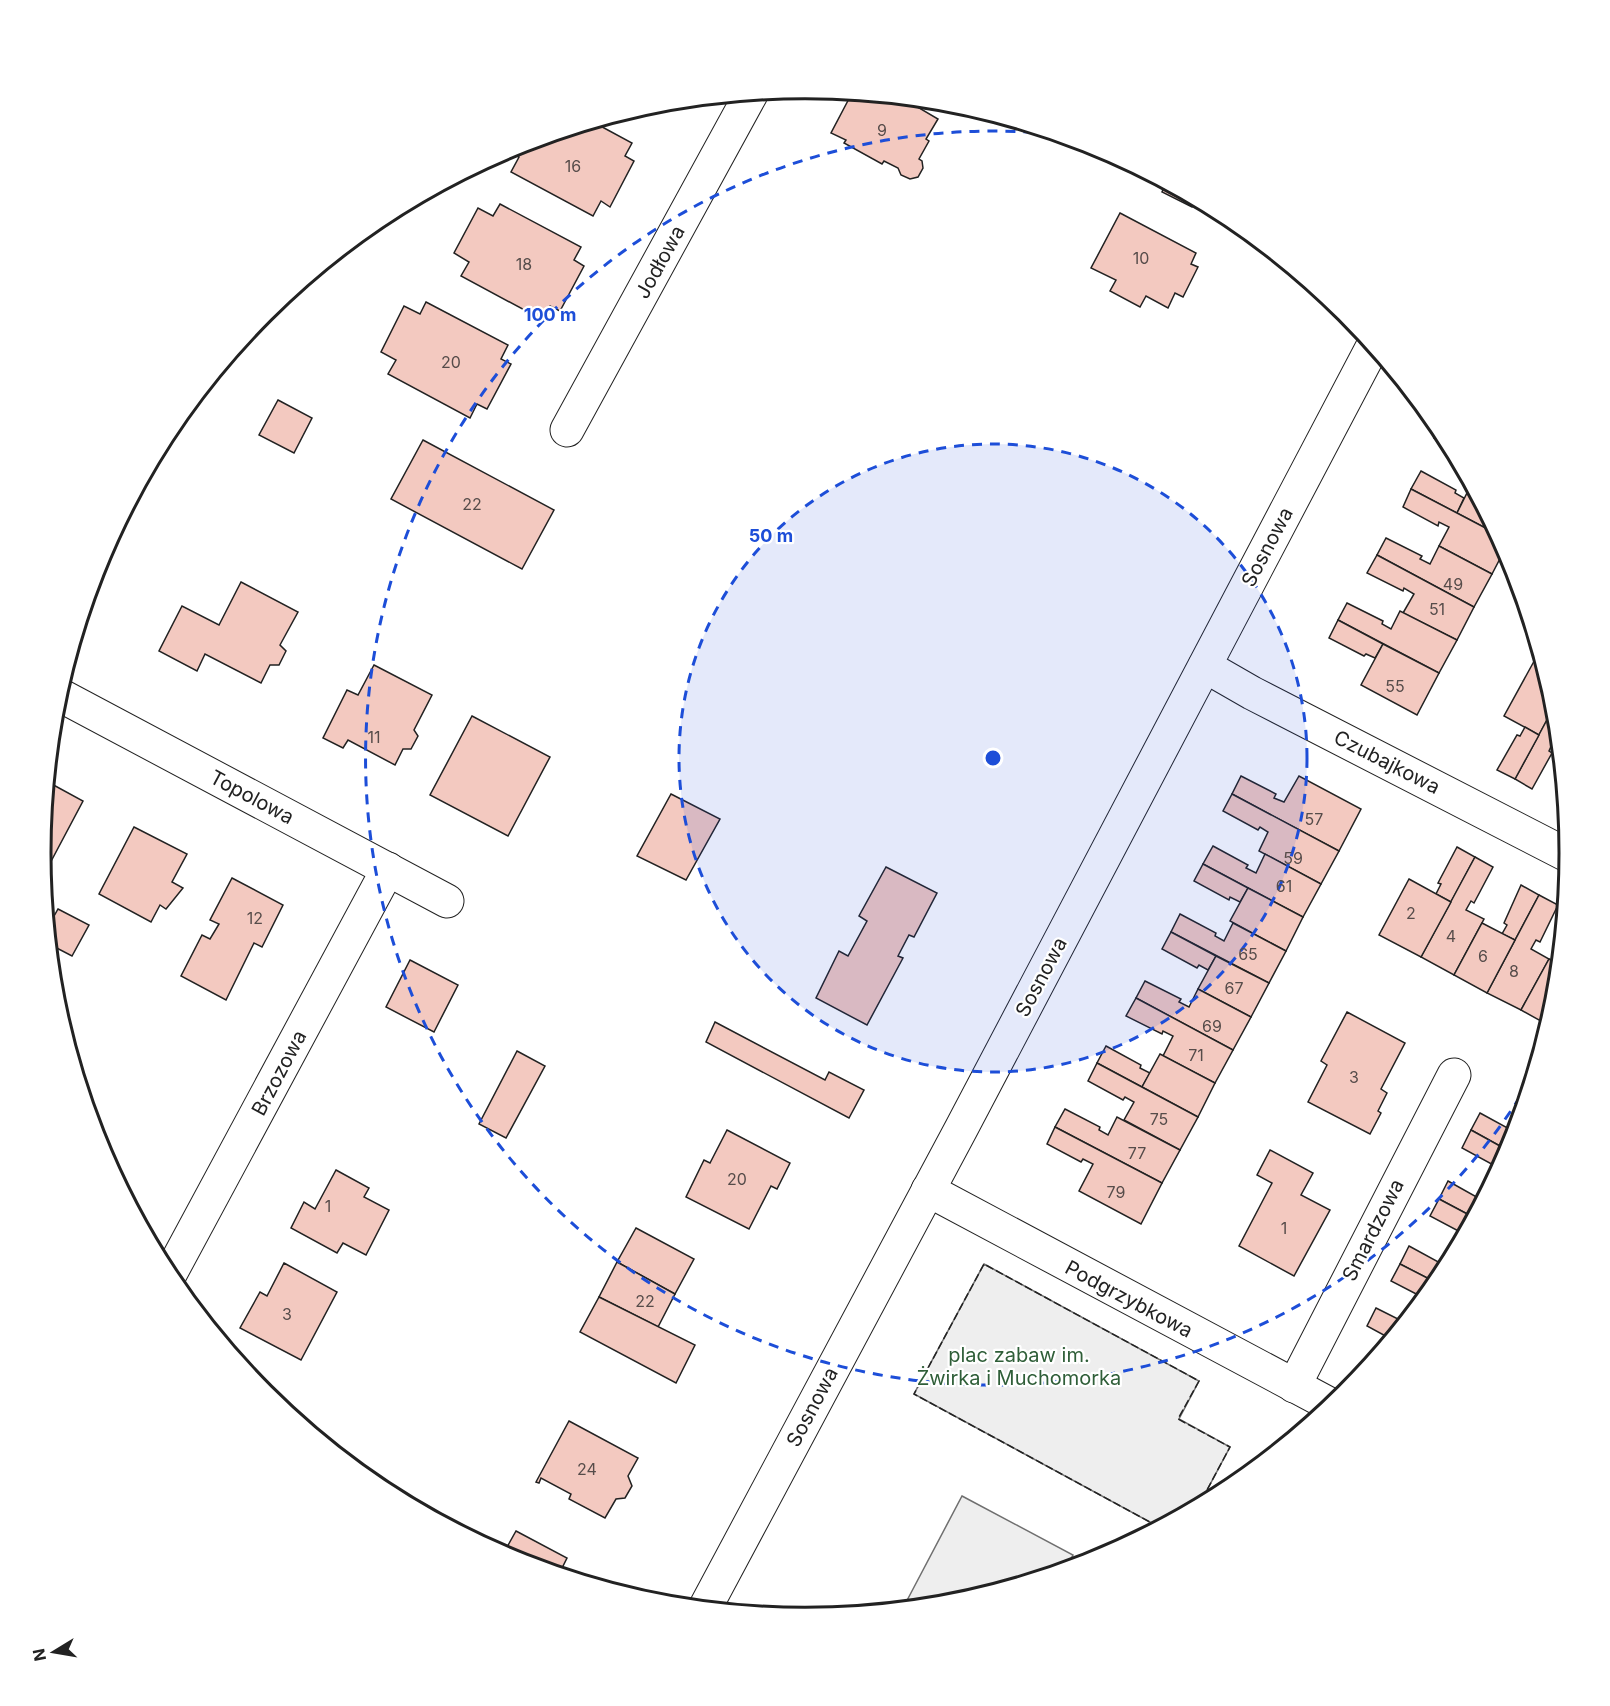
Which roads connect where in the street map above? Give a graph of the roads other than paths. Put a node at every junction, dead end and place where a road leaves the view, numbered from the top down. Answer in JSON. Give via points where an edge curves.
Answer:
{"nodes":[{"id":1,"x":747,"y":102,"type":"edge"},
{"id":2,"x":1369,"y":353,"type":"edge"},
{"id":3,"x":567,"y":430,"type":"dead end"},
{"id":4,"x":1205,"y":666,"type":"junction"},
{"id":5,"x":67,"y":699,"type":"edge"},
{"id":6,"x":1559,"y":851,"type":"edge"},
{"id":7,"x":388,"y":869,"type":"junction"},
{"id":8,"x":447,"y":900,"type":"dead end"},
{"id":9,"x":1454,"y":1075,"type":"dead end"},
{"id":10,"x":928,"y":1190,"type":"junction"},
{"id":11,"x":174,"y":1266,"type":"edge"},
{"id":12,"x":1294,"y":1386,"type":"junction"},
{"id":13,"x":1323,"y":1401,"type":"edge"},
{"id":14,"x":709,"y":1601,"type":"edge"}],
"edges":[{"from":1,"to":3,"type":"street","name":"Jodłowa"},
{"from":2,"to":4,"type":"street","name":"Sosnowa"},
{"from":4,"to":6,"type":"street","name":"Czubajkowa"},
{"from":4,"to":10,"type":"street","name":"Sosnowa"},
{"from":5,"to":7,"type":"street","name":"Topolowa"},
{"from":7,"to":8,"type":"street","name":"Topolowa"},
{"from":7,"to":11,"type":"street","name":"Brzozowa"},
{"from":9,"to":12,"type":"street","name":"Smardzowa"},
{"from":10,"to":12,"type":"street","name":"Podgrzybkowa"},
{"from":10,"to":14,"type":"street","name":"Sosnowa"},
{"from":12,"to":13,"type":"street","name":"Podgrzybkowa"}]}
